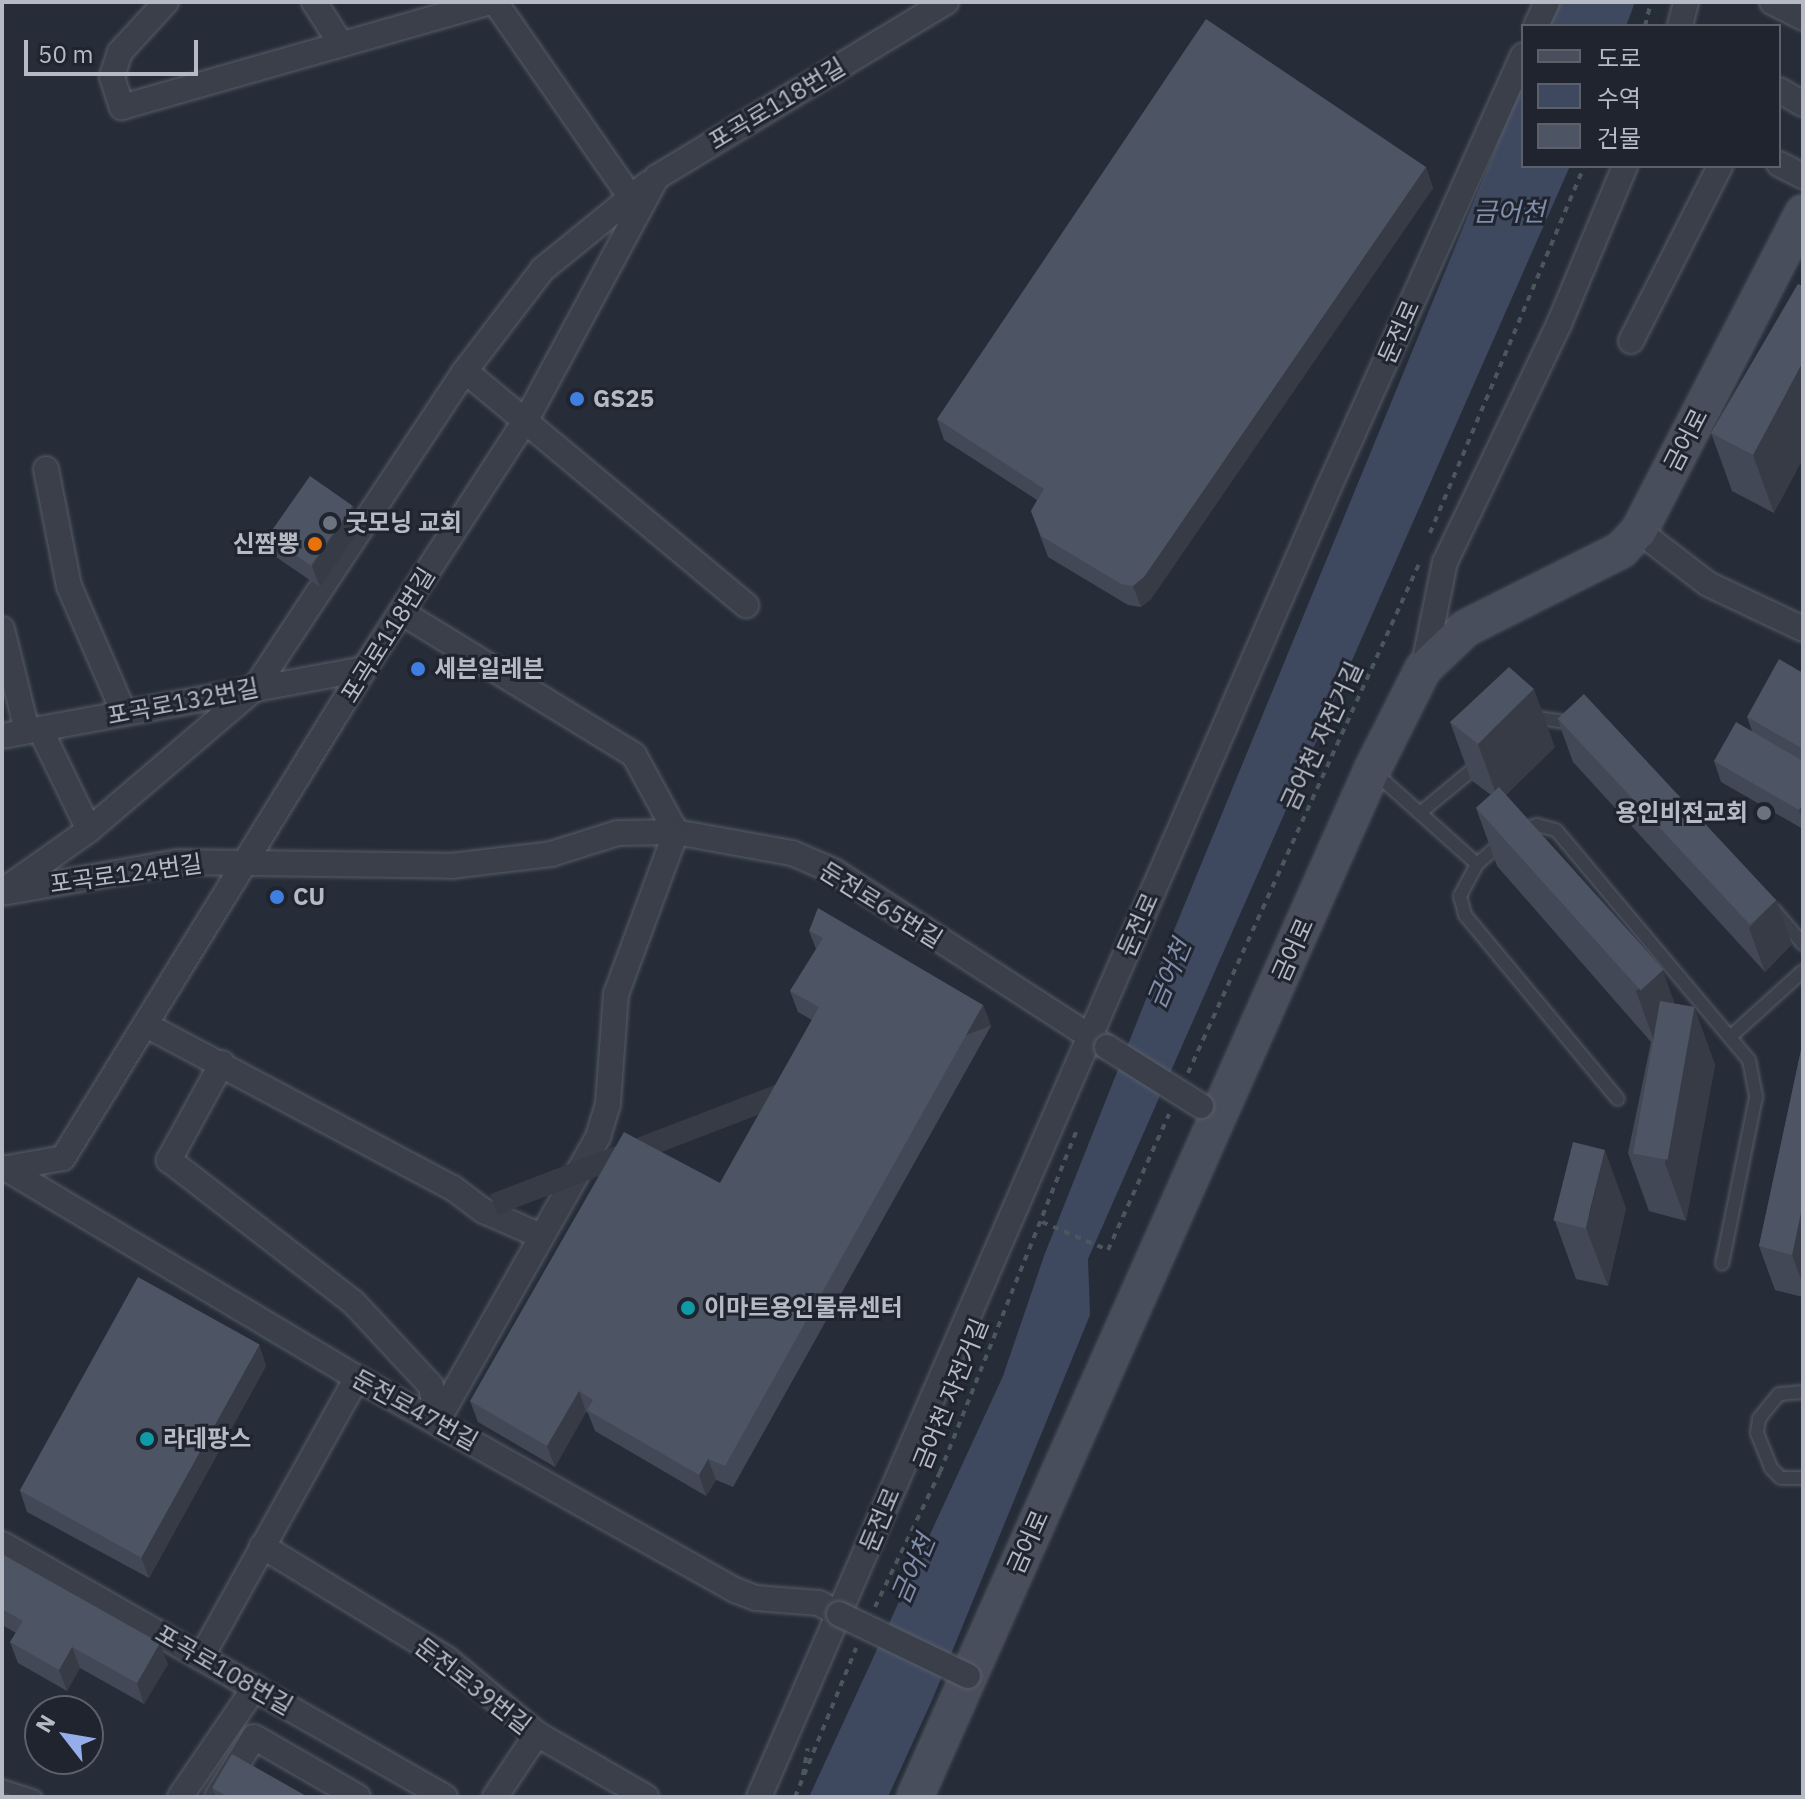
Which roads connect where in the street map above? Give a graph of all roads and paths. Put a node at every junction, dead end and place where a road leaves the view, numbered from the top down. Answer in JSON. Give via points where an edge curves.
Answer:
{"nodes":[{"id":1,"x":166,"y":2,"type":"edge"},
{"id":2,"x":314,"y":2,"type":"edge"},
{"id":3,"x":493,"y":2,"type":"edge"},
{"id":4,"x":946,"y":2,"type":"edge"},
{"id":5,"x":1547,"y":2,"type":"edge"},
{"id":6,"x":1651,"y":2,"type":"edge"},
{"id":7,"x":1686,"y":2,"type":"edge"},
{"id":8,"x":1772,"y":2,"type":"edge"},
{"id":9,"x":1803,"y":18,"type":"edge"},
{"id":10,"x":1537,"y":24,"type":"edge"},
{"id":11,"x":1646,"y":24,"type":"edge"},
{"id":12,"x":1680,"y":24,"type":"edge"},
{"id":13,"x":341,"y":44,"type":"junction"},
{"id":14,"x":1521,"y":61,"type":"edge"},
{"id":15,"x":1781,"y":91,"type":"edge"},
{"id":16,"x":1803,"y":104,"type":"edge"},
{"id":17,"x":1781,"y":165,"type":"edge"},
{"id":18,"x":1583,"y":168,"type":"edge"},
{"id":19,"x":1624,"y":168,"type":"edge"},
{"id":20,"x":1719,"y":168,"type":"edge"},
{"id":21,"x":1803,"y":176,"type":"edge"},
{"id":22,"x":657,"y":177,"type":"junction"},
{"id":23,"x":631,"y":198,"type":"junction"},
{"id":24,"x":1803,"y":213,"type":"edge"},
{"id":25,"x":1631,"y":341,"type":"dead end"},
{"id":26,"x":465,"y":371,"type":"junction"},
{"id":27,"x":526,"y":420,"type":"junction"},
{"id":28,"x":46,"y":469,"type":"dead end"},
{"id":29,"x":1639,"y":531,"type":"junction"},
{"id":30,"x":1428,"y":539,"type":"dead end"},
{"id":31,"x":1423,"y":552,"type":"dead end"},
{"id":32,"x":746,"y":605,"type":"dead end"},
{"id":33,"x":401,"y":612,"type":"junction"},
{"id":34,"x":2,"y":629,"type":"edge"},
{"id":35,"x":1803,"y":629,"type":"edge"},
{"id":36,"x":364,"y":669,"type":"junction"},
{"id":37,"x":1423,"y":669,"type":"junction"},
{"id":38,"x":255,"y":688,"type":"junction"},
{"id":39,"x":124,"y":713,"type":"junction"},
{"id":40,"x":1590,"y":725,"type":"edge"},
{"id":41,"x":1520,"y":727,"type":"edge"},
{"id":42,"x":34,"y":730,"type":"junction"},
{"id":43,"x":2,"y":736,"type":"edge"},
{"id":44,"x":1488,"y":757,"type":"edge"},
{"id":45,"x":1372,"y":770,"type":"junction"},
{"id":46,"x":1420,"y":813,"type":"junction"},
{"id":47,"x":89,"y":830,"type":"junction"},
{"id":48,"x":676,"y":832,"type":"junction"},
{"id":49,"x":250,"y":862,"type":"junction"},
{"id":50,"x":1477,"y":864,"type":"junction"},
{"id":51,"x":2,"y":892,"type":"edge"},
{"id":52,"x":1762,"y":896,"type":"edge"},
{"id":53,"x":1803,"y":944,"type":"edge"},
{"id":54,"x":1803,"y":971,"type":"edge"},
{"id":55,"x":146,"y":1025,"type":"junction"},
{"id":56,"x":1730,"y":1037,"type":"junction"},
{"id":57,"x":1098,"y":1042,"type":"junction"},
{"id":58,"x":222,"y":1063,"type":"junction"},
{"id":59,"x":1185,"y":1078,"type":"dead end"},
{"id":60,"x":1065,"y":1094,"type":"junction"},
{"id":61,"x":1618,"y":1099,"type":"dead end"},
{"id":62,"x":1172,"y":1106,"type":"dead end"},
{"id":63,"x":1210,"y":1111,"type":"junction"},
{"id":64,"x":3,"y":1169,"type":"edge"},
{"id":65,"x":1042,"y":1222,"type":"junction"},
{"id":66,"x":541,"y":1236,"type":"junction"},
{"id":67,"x":1722,"y":1264,"type":"dead end"},
{"id":68,"x":357,"y":1378,"type":"junction"},
{"id":69,"x":1803,"y":1392,"type":"edge"},
{"id":70,"x":437,"y":1421,"type":"junction"},
{"id":71,"x":1803,"y":1478,"type":"edge"},
{"id":72,"x":2,"y":1544,"type":"edge"},
{"id":73,"x":262,"y":1546,"type":"junction"},
{"id":74,"x":872,"y":1613,"type":"dead end"},
{"id":75,"x":839,"y":1614,"type":"junction"},
{"id":76,"x":860,"y":1639,"type":"dead end"},
{"id":77,"x":202,"y":1656,"type":"junction"},
{"id":78,"x":968,"y":1676,"type":"junction"},
{"id":79,"x":255,"y":1687,"type":"junction"},
{"id":80,"x":537,"y":1734,"type":"junction"},
{"id":81,"x":2,"y":1786,"type":"edge"},
{"id":82,"x":35,"y":1797,"type":"edge"},
{"id":83,"x":180,"y":1797,"type":"edge"},
{"id":84,"x":217,"y":1797,"type":"edge"},
{"id":85,"x":358,"y":1797,"type":"edge"},
{"id":86,"x":445,"y":1797,"type":"edge"},
{"id":87,"x":495,"y":1797,"type":"edge"},
{"id":88,"x":646,"y":1797,"type":"edge"},
{"id":89,"x":759,"y":1797,"type":"edge"},
{"id":90,"x":795,"y":1797,"type":"edge"},
{"id":91,"x":915,"y":1797,"type":"edge"}],
"edges":[{"from":1,"to":13,"type":"street","via":[[120,52],[112,77],[122,107]]},
{"from":2,"to":13,"type":"street"},
{"from":3,"to":13,"type":"street"},
{"from":3,"to":23,"type":"street"},
{"from":4,"to":22,"type":"street","name":"포곡로118번길"},
{"from":5,"to":10,"type":"street"},
{"from":6,"to":11,"type":"path"},
{"from":7,"to":12,"type":"street"},
{"from":8,"to":9,"type":"street"},
{"from":14,"to":57,"type":"street","name":"둔전로"},
{"from":15,"to":16,"type":"street"},
{"from":17,"to":21,"type":"street"},
{"from":18,"to":30,"type":"path"},
{"from":19,"to":37,"type":"street","via":[[1559,324],[1445,562]]},
{"from":20,"to":25,"type":"street"},
{"from":22,"to":23,"type":"street"},
{"from":22,"to":27,"type":"street","name":"포곡로118번길"},
{"from":23,"to":26,"type":"street","via":[[543,269]]},
{"from":24,"to":29,"type":"street","name":"금어로"},
{"from":26,"to":27,"type":"street"},
{"from":26,"to":38,"type":"street"},
{"from":27,"to":32,"type":"street"},
{"from":27,"to":33,"type":"street","name":"포곡로118번길"},
{"from":28,"to":39,"type":"street","via":[[69,586]]},
{"from":29,"to":35,"type":"street","via":[[1708,584]]},
{"from":29,"to":37,"type":"street","name":"금어로","via":[[1621,550],[1466,628]]},
{"from":31,"to":59,"type":"path","name":"금어천 자전거길"},
{"from":33,"to":36,"type":"street","name":"포곡로118번길"},
{"from":33,"to":48,"type":"street","via":[[634,755]]},
{"from":34,"to":42,"type":"street"},
{"from":36,"to":38,"type":"street","name":"포곡로132번길"},
{"from":36,"to":49,"type":"street","name":"포곡로118번길"},
{"from":37,"to":45,"type":"street","name":"금어로"},
{"from":38,"to":39,"type":"street","name":"포곡로132번길"},
{"from":38,"to":47,"type":"street"},
{"from":39,"to":42,"type":"street","name":"포곡로132번길"},
{"from":40,"to":41,"type":"lane","via":[[1530,717]]},
{"from":42,"to":43,"type":"street","name":"포곡로132번길"},
{"from":42,"to":47,"type":"street"},
{"from":44,"to":46,"type":"lane"},
{"from":45,"to":46,"type":"lane"},
{"from":45,"to":63,"type":"street","name":"금어로"},
{"from":46,"to":50,"type":"lane"},
{"from":47,"to":51,"type":"street"},
{"from":48,"to":49,"type":"street","name":"둔전로65번길","via":[[618,833],[551,854],[451,866]]},
{"from":48,"to":57,"type":"street","name":"둔전로65번길","via":[[792,853],[834,871]]},
{"from":48,"to":66,"type":"street","via":[[616,994],[608,1104],[598,1137]]},
{"from":49,"to":51,"type":"street","name":"포곡로124번길","via":[[177,862]]},
{"from":49,"to":55,"type":"street","name":"포곡로118번길"},
{"from":50,"to":56,"type":"lane","via":[[1522,829],[1537,825],[1556,830]]},
{"from":50,"to":61,"type":"lane","via":[[1460,896],[1465,915]]},
{"from":52,"to":53,"type":"lane"},
{"from":54,"to":56,"type":"lane"},
{"from":55,"to":58,"type":"street"},
{"from":55,"to":64,"type":"street","name":"포곡로118번길","via":[[63,1158]]},
{"from":56,"to":67,"type":"lane","via":[[1749,1060],[1756,1097]]},
{"from":57,"to":60,"type":"street","name":"둔전로"},
{"from":57,"to":63,"type":"street","name":"둔전로65번길","bridge":true},
{"from":58,"to":66,"type":"street","via":[[453,1188],[484,1211]]},
{"from":58,"to":70,"type":"street","via":[[169,1160],[354,1303],[431,1386]]},
{"from":60,"to":65,"type":"path","name":"금어천 자전거길","via":[[1079,1118]]},
{"from":60,"to":75,"type":"street","name":"둔전로"},
{"from":62,"to":65,"type":"path","via":[[1108,1250]]},
{"from":63,"to":78,"type":"street","name":"금어로"},
{"from":64,"to":68,"type":"street","name":"둔전로47번길"},
{"from":65,"to":74,"type":"path","name":"금어천 자전거길","via":[[940,1472]]},
{"from":66,"to":70,"type":"street"},
{"from":68,"to":70,"type":"street","name":"둔전로47번길"},
{"from":68,"to":73,"type":"street"},
{"from":69,"to":71,"type":"lane","via":[[1779,1394],[1759,1419],[1757,1433],[1771,1468],[1781,1478]]},
{"from":70,"to":75,"type":"street","name":"둔전로47번길","via":[[735,1590],[756,1598],[819,1603]]},
{"from":72,"to":77,"type":"street","name":"포곡로108번길"},
{"from":73,"to":77,"type":"street"},
{"from":73,"to":80,"type":"street","name":"둔전로39번길","via":[[447,1659]]},
{"from":75,"to":78,"type":"street","name":"둔전로47번길","bridge":true},
{"from":75,"to":89,"type":"street","name":"둔전로"},
{"from":76,"to":90,"type":"path"},
{"from":77,"to":79,"type":"street","name":"포곡로108번길"},
{"from":78,"to":91,"type":"street","name":"금어로"},
{"from":79,"to":83,"type":"street"},
{"from":79,"to":86,"type":"street","name":"포곡로108번길"},
{"from":80,"to":87,"type":"street"},
{"from":80,"to":88,"type":"street","name":"둔전로39번길"},
{"from":81,"to":82,"type":"lane"},
{"from":84,"to":85,"type":"street","via":[[254,1737]]}]}
